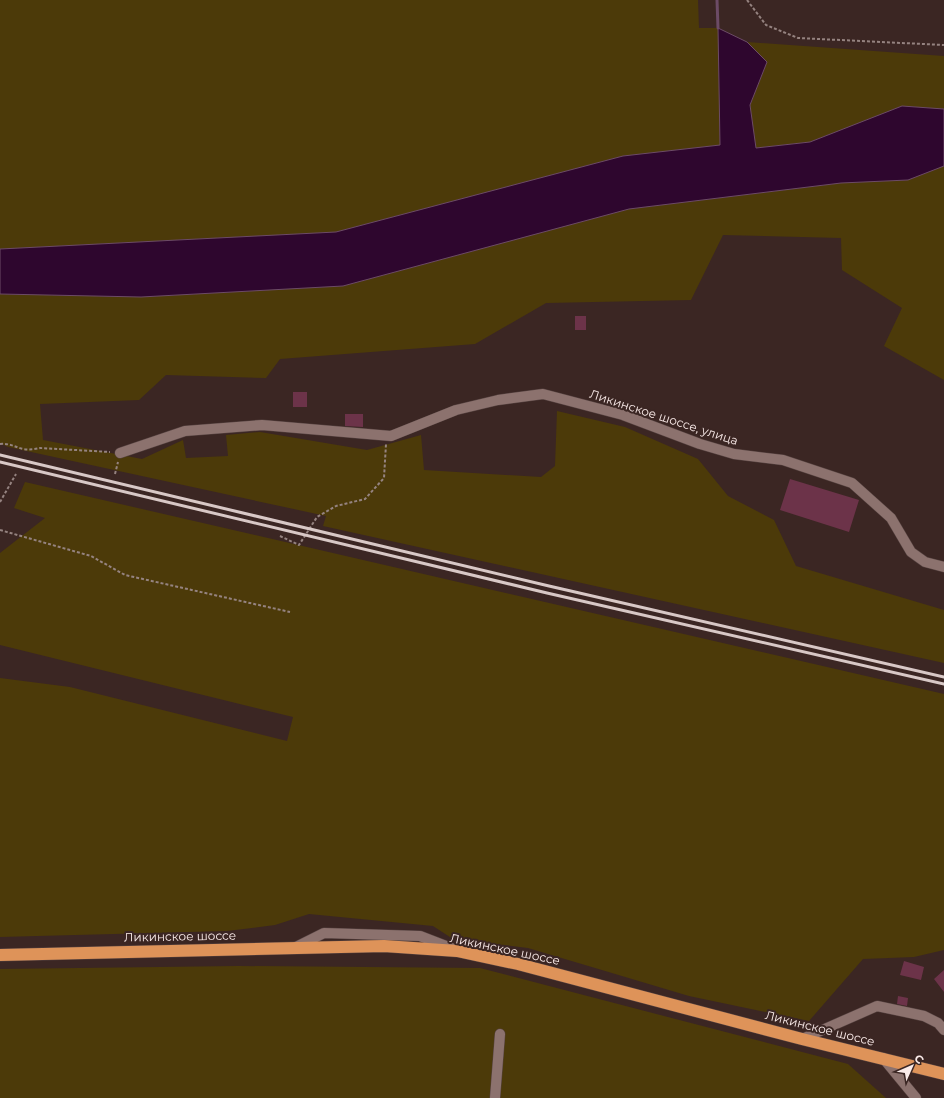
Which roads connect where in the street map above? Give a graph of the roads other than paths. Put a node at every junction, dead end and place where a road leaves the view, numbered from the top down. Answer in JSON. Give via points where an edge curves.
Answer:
{"nodes":[{"id":1,"x":120,"y":453,"type":"road end"},
{"id":2,"x":944,"y":567,"type":"edge"},
{"id":3,"x":0,"y":955,"type":"edge"},
{"id":4,"x":944,"y":1030,"type":"edge"},
{"id":5,"x":500,"y":1034,"type":"dead end"},
{"id":6,"x":802,"y":1039,"type":"junction"},
{"id":7,"x":883,"y":1058,"type":"junction"},
{"id":8,"x":944,"y":1074,"type":"edge"},
{"id":9,"x":496,"y":1098,"type":"edge"},
{"id":10,"x":916,"y":1098,"type":"edge"}],
"edges":[{"from":1,"to":2,"type":"street","name":"Ликинское шоссе, улица","via":[[184,431],[262,425],[390,436],[456,410],[498,400],[543,394],[623,414],[700,444],[734,454],[783,460],[852,484],[891,518],[911,552],[925,562]]},
{"from":3,"to":6,"type":"highway","name":"Ликинское шоссе","via":[[384,946],[457,951],[518,964]]},
{"from":4,"to":6,"type":"street","via":[[938,1023],[924,1016],[877,1006]]},
{"from":5,"to":9,"type":"street"},
{"from":6,"to":7,"type":"highway","name":"Ликинское шоссе"},
{"from":7,"to":8,"type":"highway","name":"Ликинское шоссе"},
{"from":7,"to":10,"type":"street"}]}
